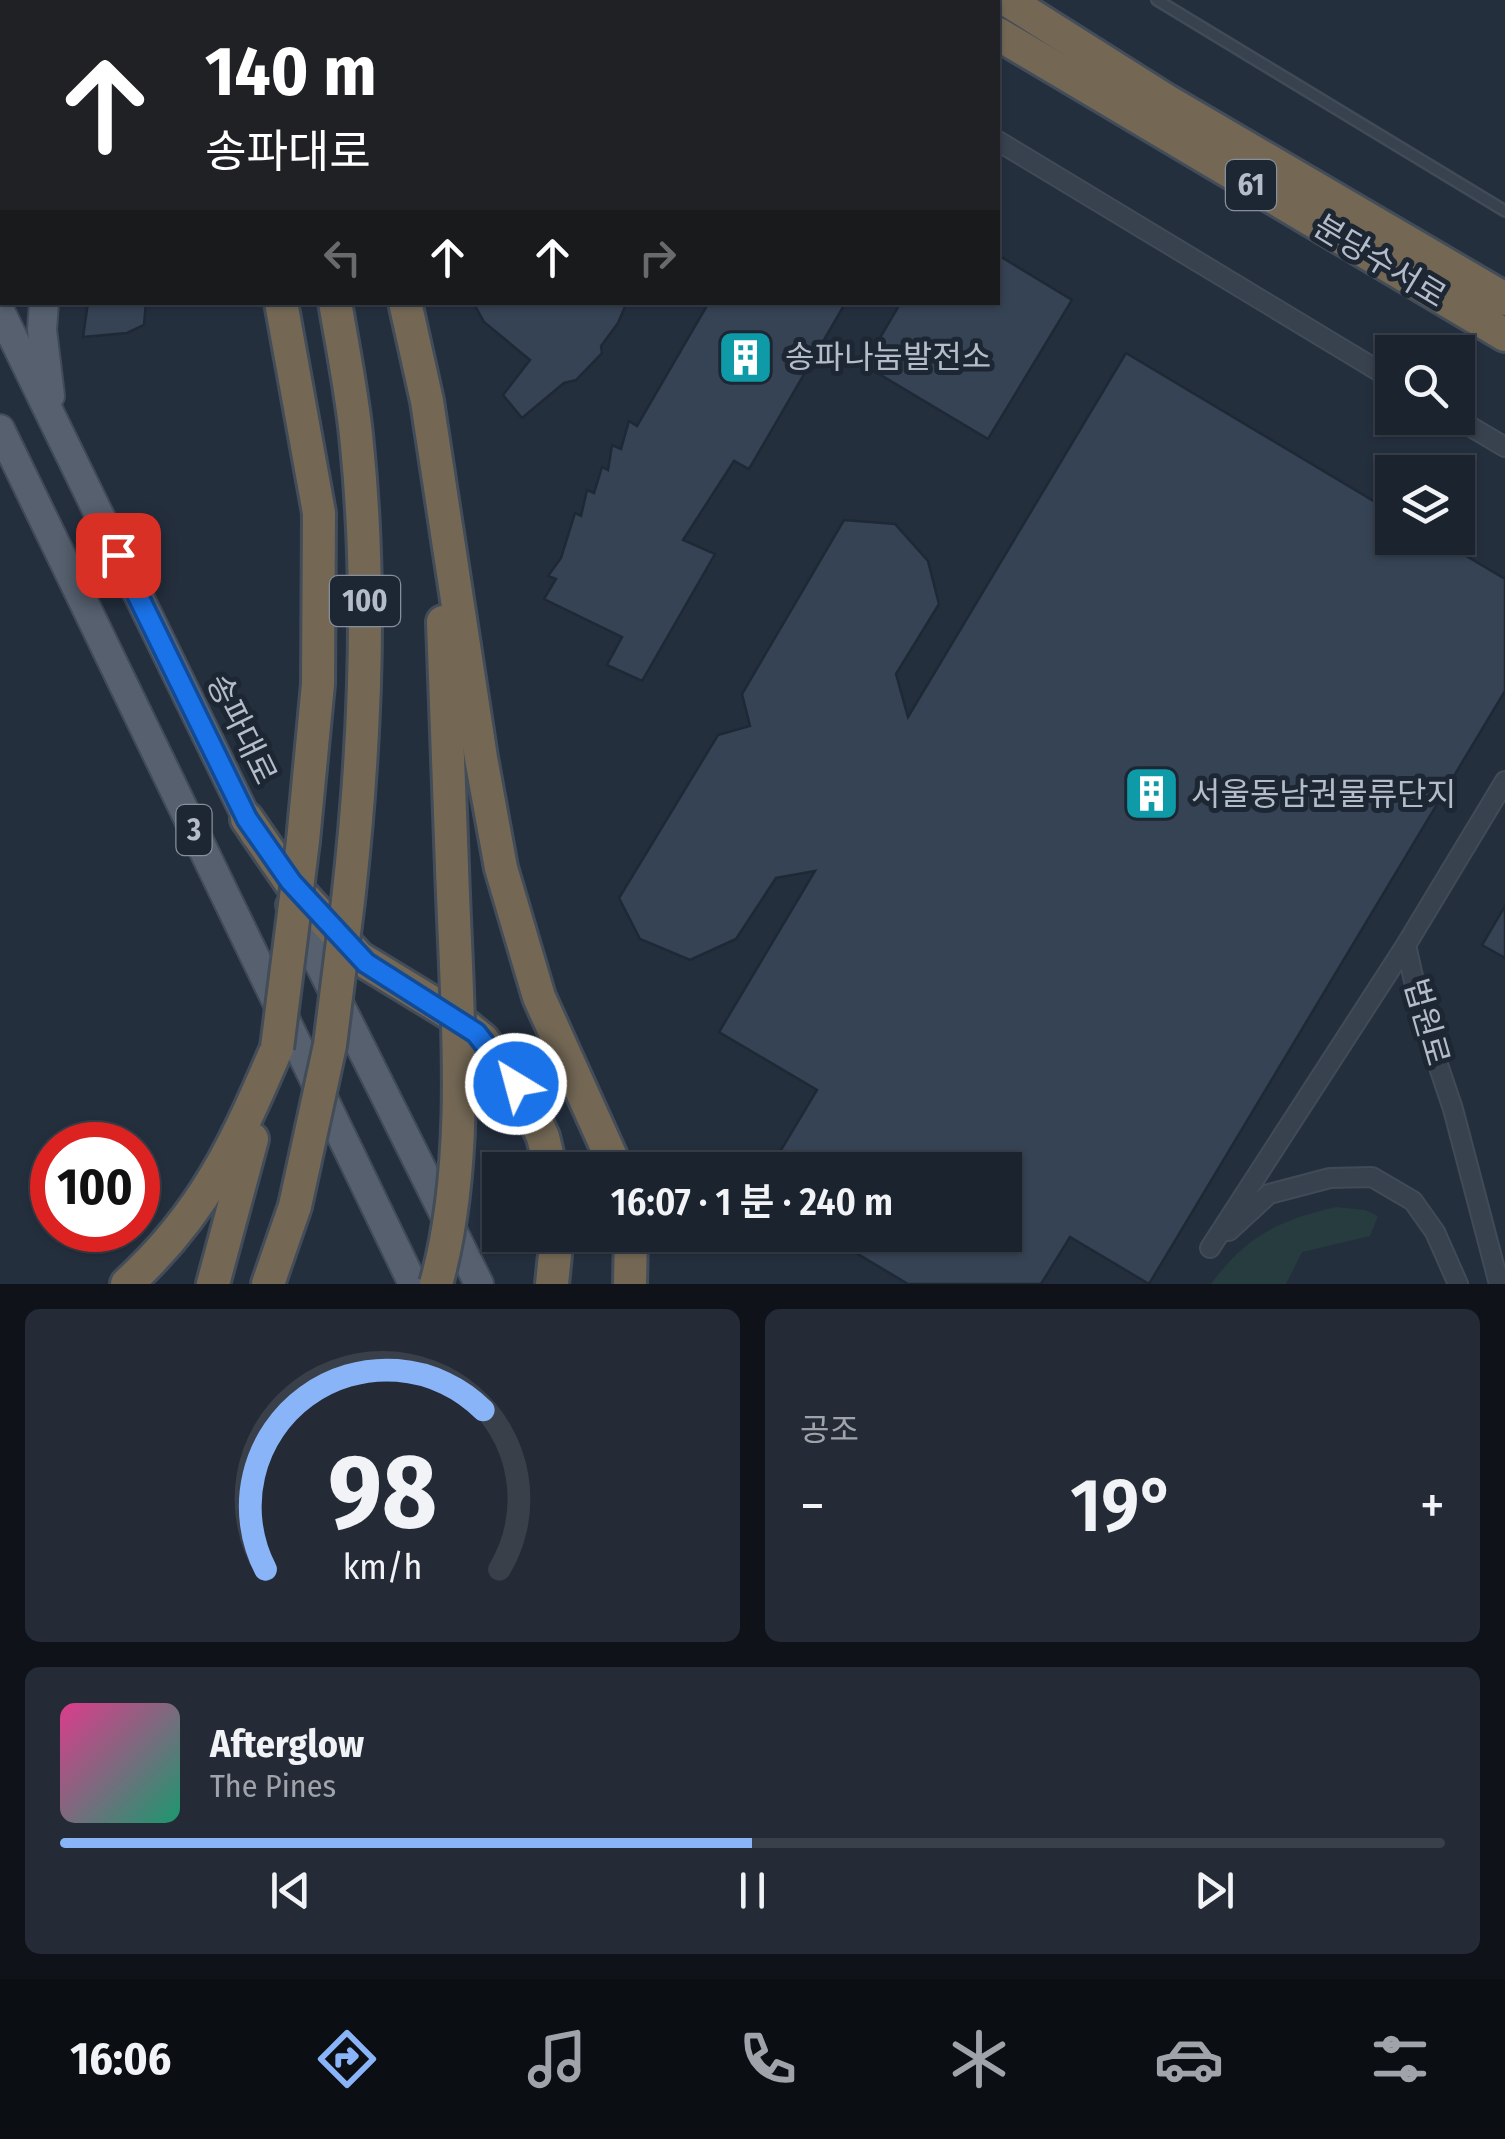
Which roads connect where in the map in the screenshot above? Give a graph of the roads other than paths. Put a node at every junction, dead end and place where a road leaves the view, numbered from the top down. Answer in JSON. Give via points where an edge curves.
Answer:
{"nodes":[{"id":1,"x":1007,"y":0,"type":"edge"},
{"id":2,"x":1041,"y":0,"type":"edge"},
{"id":3,"x":1157,"y":0,"type":"edge"},
{"id":4,"x":1000,"y":35,"type":"edge"},
{"id":5,"x":1000,"y":57,"type":"edge"},
{"id":6,"x":1160,"y":114,"type":"junction"},
{"id":7,"x":1000,"y":141,"type":"edge"},
{"id":8,"x":1505,"y":211,"type":"edge"},
{"id":9,"x":1505,"y":299,"type":"edge"},
{"id":10,"x":44,"y":305,"type":"edge"},
{"id":11,"x":282,"y":305,"type":"edge"},
{"id":12,"x":335,"y":305,"type":"edge"},
{"id":13,"x":406,"y":305,"type":"edge"},
{"id":14,"x":0,"y":310,"type":"edge"},
{"id":15,"x":1505,"y":335,"type":"edge"},
{"id":16,"x":1375,"y":369,"type":"edge"},
{"id":17,"x":53,"y":423,"type":"junction"},
{"id":18,"x":1475,"y":429,"type":"edge"},
{"id":19,"x":4,"y":443,"type":"edge"},
{"id":20,"x":1505,"y":447,"type":"edge"},
{"id":21,"x":440,"y":487,"type":"junction"},
{"id":22,"x":1505,"y":780,"type":"edge"},
{"id":23,"x":247,"y":819,"type":"junction"},
{"id":24,"x":1406,"y":945,"type":"junction"},
{"id":25,"x":278,"y":1048,"type":"junction"},
{"id":26,"x":546,"y":1152,"type":"edge"},
{"id":27,"x":609,"y":1152,"type":"edge"},
{"id":28,"x":556,"y":1252,"type":"edge"},
{"id":29,"x":631,"y":1252,"type":"edge"},
{"id":30,"x":126,"y":1284,"type":"edge"},
{"id":31,"x":212,"y":1284,"type":"edge"},
{"id":32,"x":268,"y":1284,"type":"edge"},
{"id":33,"x":413,"y":1284,"type":"edge"},
{"id":34,"x":436,"y":1284,"type":"edge"},
{"id":35,"x":479,"y":1284,"type":"edge"},
{"id":36,"x":552,"y":1284,"type":"edge"},
{"id":37,"x":630,"y":1284,"type":"edge"},
{"id":38,"x":1458,"y":1284,"type":"edge"},
{"id":39,"x":1499,"y":1284,"type":"edge"}],
"edges":[{"from":1,"to":6,"type":"highway","name":"분당수서로","number":"61"},
{"from":2,"to":6,"type":"highway"},
{"from":3,"to":8,"type":"lane"},
{"from":4,"to":6,"type":"highway","name":"분당수서로","number":"61"},
{"from":5,"to":6,"type":"highway"},
{"from":6,"to":9,"type":"highway","name":"분당수서로","number":"61"},
{"from":6,"to":15,"type":"highway","name":"분당수서로","number":"61"},
{"from":7,"to":16,"type":"street"},
{"from":10,"to":17,"type":"main road"},
{"from":11,"to":25,"type":"highway","number":"100","bridge":true,"via":[[318,514],[318,684]]},
{"from":12,"to":32,"type":"highway","number":"100","bridge":true,"via":[[357,445],[366,627],[362,774],[330,1045],[295,1206]]},
{"from":13,"to":21,"type":"highway"},
{"from":14,"to":17,"type":"main road","name":"송파대로","number":"3"},
{"from":17,"to":23,"type":"main road","name":"송파대로","number":"3"},
{"from":18,"to":20,"type":"street"},
{"from":19,"to":33,"type":"main road","number":"3"},
{"from":21,"to":27,"type":"highway","via":[[486,788],[518,934]]},
{"from":21,"to":34,"type":"highway","bridge":true,"via":[[457,1123]]},
{"from":22,"to":24,"type":"street","name":"법원로"},
{"from":23,"to":26,"type":"highway","via":[[291,882],[359,958],[483,1040],[526,1100]]},
{"from":23,"to":35,"type":"main road","name":"송파대로","number":"3"},
{"from":24,"to":38,"type":"street","via":[[1210,1248],[1269,1194],[1330,1178],[1372,1177],[1412,1201],[1435,1232]]},
{"from":24,"to":39,"type":"street","name":"법원로"},
{"from":25,"to":30,"type":"highway","via":[[216,1180]]},
{"from":25,"to":31,"type":"highway","number":"100"},
{"from":28,"to":36,"type":"highway"},
{"from":29,"to":37,"type":"highway"}]}
